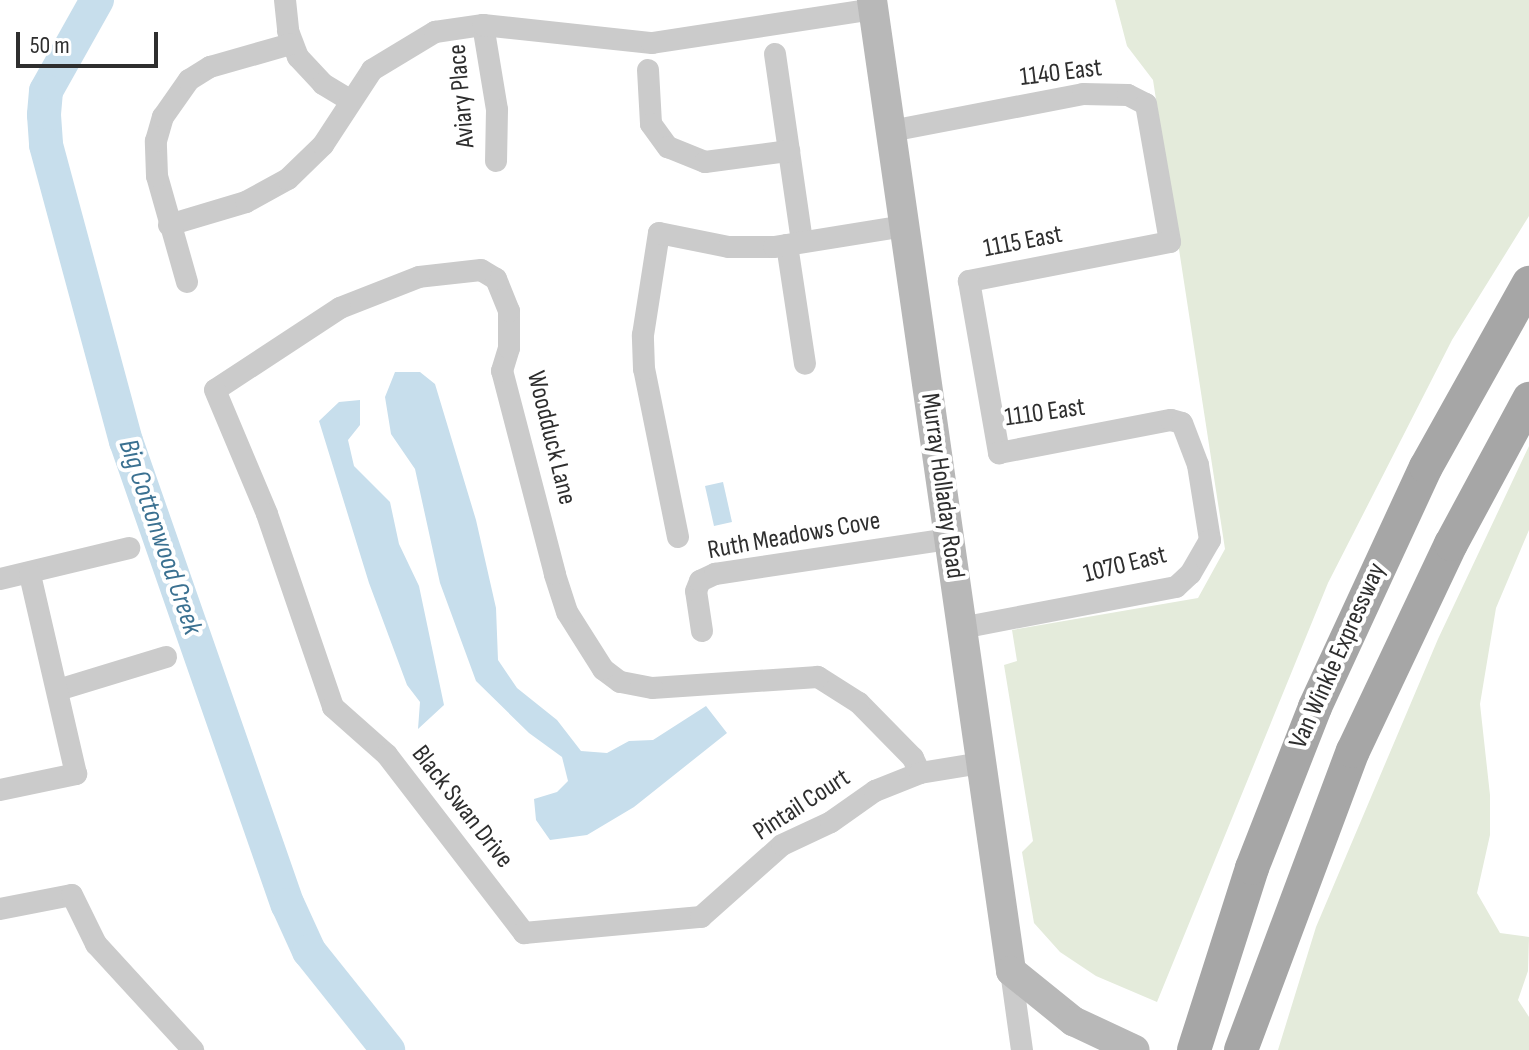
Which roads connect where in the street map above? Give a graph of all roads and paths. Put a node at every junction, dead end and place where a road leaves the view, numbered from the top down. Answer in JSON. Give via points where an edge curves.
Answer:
{"nodes":[{"id":1,"x":285,"y":0,"type":"edge"},
{"id":2,"x":873,"y":4,"type":"edge"},
{"id":3,"x":483,"y":25,"type":"junction"},
{"id":4,"x":291,"y":44,"type":"junction"},
{"id":5,"x":775,"y":54,"type":"dead end"},
{"id":6,"x":648,"y":70,"type":"dead end"},
{"id":7,"x":350,"y":100,"type":"junction"},
{"id":8,"x":891,"y":131,"type":"junction"},
{"id":9,"x":789,"y":151,"type":"junction"},
{"id":10,"x":496,"y":161,"type":"dead end"},
{"id":11,"x":169,"y":225,"type":"junction"},
{"id":12,"x":905,"y":226,"type":"junction"},
{"id":13,"x":1170,"y":242,"type":"joint"},
{"id":14,"x":794,"y":244,"type":"junction"},
{"id":15,"x":187,"y":282,"type":"dead end"},
{"id":16,"x":1529,"y":283,"type":"edge"},
{"id":17,"x":805,"y":364,"type":"dead end"},
{"id":18,"x":982,"y":364,"type":"joint"},
{"id":19,"x":1529,"y":399,"type":"edge"},
{"id":20,"x":1182,"y":423,"type":"joint"},
{"id":21,"x":678,"y":537,"type":"dead end"},
{"id":22,"x":949,"y":539,"type":"junction"},
{"id":23,"x":129,"y":548,"type":"dead end"},
{"id":24,"x":30,"y":574,"type":"junction"},
{"id":25,"x":0,"y":579,"type":"edge"},
{"id":26,"x":962,"y":628,"type":"junction"},
{"id":27,"x":702,"y":631,"type":"dead end"},
{"id":28,"x":166,"y":657,"type":"dead end"},
{"id":29,"x":58,"y":690,"type":"junction"},
{"id":30,"x":348,"y":721,"type":"joint"},
{"id":31,"x":981,"y":763,"type":"junction"},
{"id":32,"x":920,"y":773,"type":"junction"},
{"id":33,"x":0,"y":790,"type":"edge"},
{"id":34,"x":0,"y":909,"type":"edge"},
{"id":35,"x":524,"y":933,"type":"joint"},
{"id":36,"x":1011,"y":971,"type":"junction"},
{"id":37,"x":193,"y":1050,"type":"edge"},
{"id":38,"x":1022,"y":1050,"type":"edge"},
{"id":39,"x":1135,"y":1050,"type":"edge"},
{"id":40,"x":1194,"y":1050,"type":"edge"},
{"id":41,"x":1241,"y":1050,"type":"edge"}],
"edges":[{"from":1,"to":4,"type":"street"},
{"from":2,"to":3,"type":"street","via":[[652,43]]},
{"from":2,"to":8,"type":"main road","name":"Murray Holladay Road"},
{"from":3,"to":7,"type":"street","via":[[416,40],[387,57]]},
{"from":3,"to":10,"type":"street","name":"Aviary Place","via":[[497,110]]},
{"from":4,"to":7,"type":"street","via":[[309,73]]},
{"from":4,"to":11,"type":"street","via":[[210,67],[174,97],[163,117],[155,158]]},
{"from":5,"to":9,"type":"street"},
{"from":6,"to":9,"type":"street","via":[[651,124],[668,147],[705,162]]},
{"from":7,"to":11,"type":"street","via":[[323,145],[288,179],[246,202]]},
{"from":8,"to":12,"type":"main road","name":"Murray Holladay Road"},
{"from":8,"to":13,"type":"street","name":"1140 East","via":[[1083,94],[1128,95],[1146,104]]},
{"from":9,"to":14,"type":"street"},
{"from":11,"to":15,"type":"street"},
{"from":12,"to":14,"type":"street"},
{"from":12,"to":22,"type":"main road","name":"Murray Holladay Road"},
{"from":13,"to":18,"type":"street","name":"1115 East","via":[[969,281]]},
{"from":14,"to":17,"type":"street"},
{"from":14,"to":21,"type":"street","via":[[729,247],[659,233],[643,335],[644,369]]},
{"from":16,"to":40,"type":"main road","name":"Van Winkle Expressway","via":[[1426,467],[1315,707],[1252,868]]},
{"from":18,"to":20,"type":"street","name":"1110 East","via":[[999,453],[1148,424]]},
{"from":19,"to":41,"type":"main road","name":"Van Winkle Expressway","via":[[1451,544],[1353,751]]},
{"from":20,"to":26,"type":"street","name":"1070 East","via":[[1198,465],[1210,540],[1190,574],[1176,587]]},
{"from":22,"to":26,"type":"main road","name":"Murray Holladay Road"},
{"from":22,"to":27,"type":"street","name":"Ruth Meadows Cove","via":[[715,574],[700,581],[696,591]]},
{"from":23,"to":24,"type":"street"},
{"from":24,"to":25,"type":"street"},
{"from":24,"to":29,"type":"street"},
{"from":26,"to":31,"type":"main road","name":"Murray Holladay Road"},
{"from":28,"to":29,"type":"street"},
{"from":29,"to":33,"type":"street","via":[[76,774]]},
{"from":30,"to":32,"type":"street","name":"Woodduck Lane","via":[[333,707],[267,514],[215,390],[340,308],[419,277],[481,270],[496,279],[509,311],[509,348],[502,371],[555,574],[567,612],[603,669],[620,682],[652,688],[818,677],[859,703],[913,758]]},
{"from":30,"to":35,"type":"street","name":"Black Swan Drive","via":[[387,755]]},
{"from":31,"to":32,"type":"street","name":"Pintail Court"},
{"from":31,"to":36,"type":"main road","name":"Murray Holladay Road"},
{"from":32,"to":35,"type":"street","name":"Pintail Court","via":[[875,791],[831,822],[782,845],[701,917]]},
{"from":34,"to":37,"type":"street","via":[[72,895],[96,944]]},
{"from":36,"to":38,"type":"street","name":"Murray Holladay Road"},
{"from":36,"to":39,"type":"main road","via":[[1073,1021]]}]}
